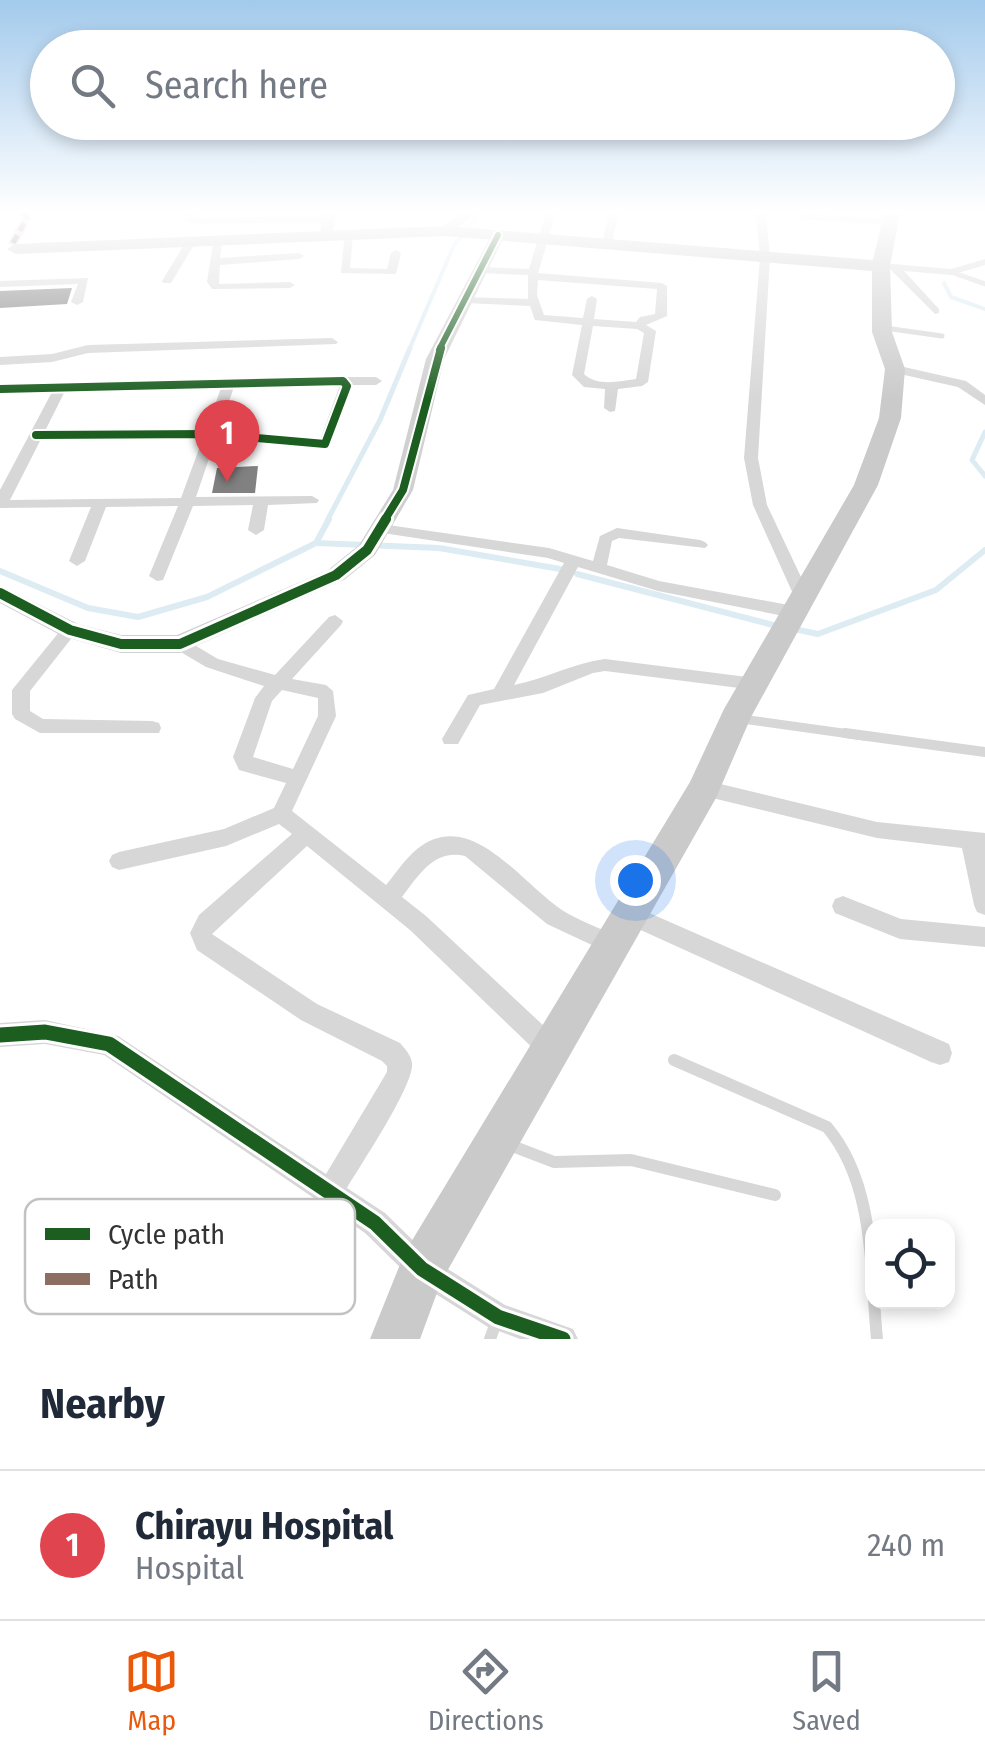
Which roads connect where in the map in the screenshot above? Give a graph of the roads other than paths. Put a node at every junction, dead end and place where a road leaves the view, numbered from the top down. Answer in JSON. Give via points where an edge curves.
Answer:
{"nodes":[{"id":1,"x":170,"y":275,"type":"edge"},
{"id":2,"x":213,"y":275,"type":"edge"},
{"id":3,"x":345,"y":275,"type":"edge"},
{"id":4,"x":477,"y":275,"type":"edge"},
{"id":5,"x":533,"y":275,"type":"edge"},
{"id":6,"x":549,"y":275,"type":"edge"},
{"id":7,"x":765,"y":275,"type":"edge"},
{"id":8,"x":887,"y":275,"type":"edge"},
{"id":9,"x":897,"y":275,"type":"edge"},
{"id":10,"x":967,"y":275,"type":"edge"},
{"id":11,"x":982,"y":275,"type":"edge"},
{"id":12,"x":974,"y":277,"type":"junction"},
{"id":13,"x":167,"y":281,"type":"dead end"},
{"id":14,"x":0,"y":284,"type":"edge"},
{"id":15,"x":985,"y":284,"type":"edge"},
{"id":16,"x":290,"y":285,"type":"dead end"},
{"id":17,"x":344,"y":286,"type":"dead end"},
{"id":18,"x":592,"y":299,"type":"dead end"},
{"id":19,"x":465,"y":300,"type":"junction"},
{"id":20,"x":76,"y":302,"type":"dead end"},
{"id":21,"x":534,"y":303,"type":"junction"},
{"id":22,"x":935,"y":312,"type":"dead end"},
{"id":23,"x":588,"y":324,"type":"junction"},
{"id":24,"x":640,"y":326,"type":"junction"},
{"id":25,"x":882,"y":328,"type":"junction"},
{"id":26,"x":942,"y":336,"type":"dead end"},
{"id":27,"x":332,"y":342,"type":"dead end"},
{"id":28,"x":0,"y":361,"type":"edge"},
{"id":29,"x":895,"y":370,"type":"junction"},
{"id":30,"x":343,"y":381,"type":"junction"},
{"id":31,"x":376,"y":381,"type":"dead end"},
{"id":32,"x":985,"y":383,"type":"edge"},
{"id":33,"x":228,"y":384,"type":"junction"},
{"id":34,"x":612,"y":386,"type":"junction"},
{"id":35,"x":61,"y":387,"type":"junction"},
{"id":36,"x":968,"y":388,"type":"junction"},
{"id":37,"x":0,"y":389,"type":"edge"},
{"id":38,"x":985,"y":401,"type":"edge"},
{"id":39,"x":610,"y":408,"type":"dead end"},
{"id":40,"x":211,"y":434,"type":"junction"},
{"id":41,"x":36,"y":435,"type":"junction"},
{"id":42,"x":312,"y":500,"type":"dead end"},
{"id":43,"x":101,"y":501,"type":"junction"},
{"id":44,"x":186,"y":502,"type":"junction"},
{"id":45,"x":261,"y":502,"type":"junction"},
{"id":46,"x":0,"y":504,"type":"edge"},
{"id":47,"x":256,"y":530,"type":"dead end"},
{"id":48,"x":374,"y":539,"type":"junction"},
{"id":49,"x":700,"y":545,"type":"dead end"},
{"id":50,"x":574,"y":559,"type":"junction"},
{"id":51,"x":77,"y":561,"type":"dead end"},
{"id":52,"x":599,"y":568,"type":"junction"},
{"id":53,"x":157,"y":576,"type":"dead end"},
{"id":54,"x":0,"y":593,"type":"edge"},
{"id":55,"x":791,"y":618,"type":"junction"},
{"id":56,"x":335,"y":621,"type":"dead end"},
{"id":57,"x":70,"y":630,"type":"junction"},
{"id":58,"x":180,"y":644,"type":"junction"},
{"id":59,"x":280,"y":683,"type":"junction"},
{"id":60,"x":500,"y":694,"type":"junction"},
{"id":61,"x":745,"y":701,"type":"junction"},
{"id":62,"x":152,"y":728,"type":"dead end"},
{"id":63,"x":451,"y":739,"type":"dead end"},
{"id":64,"x":985,"y":752,"type":"edge"},
{"id":65,"x":295,"y":777,"type":"junction"},
{"id":66,"x":704,"y":788,"type":"junction"},
{"id":67,"x":281,"y":814,"type":"junction"},
{"id":68,"x":304,"y":836,"type":"junction"},
{"id":69,"x":978,"y":842,"type":"edge"},
{"id":70,"x":119,"y":862,"type":"dead end"},
{"id":71,"x":387,"y":900,"type":"junction"},
{"id":72,"x":843,"y":906,"type":"dead end"},
{"id":73,"x":985,"y":906,"type":"edge"},
{"id":74,"x":621,"y":930,"type":"junction"},
{"id":75,"x":985,"y":937,"type":"edge"},
{"id":76,"x":0,"y":1036,"type":"edge"},
{"id":77,"x":551,"y":1050,"type":"junction"},
{"id":78,"x":940,"y":1053,"type":"dead end"},
{"id":79,"x":674,"y":1060,"type":"dead end"},
{"id":80,"x":500,"y":1142,"type":"junction"},
{"id":81,"x":328,"y":1194,"type":"junction"},
{"id":82,"x":775,"y":1195,"type":"dead end"},
{"id":83,"x":336,"y":1199,"type":"edge"},
{"id":84,"x":355,"y":1211,"type":"edge"},
{"id":85,"x":422,"y":1269,"type":"junction"},
{"id":86,"x":494,"y":1328,"type":"edge"},
{"id":87,"x":395,"y":1339,"type":"edge"},
{"id":88,"x":563,"y":1339,"type":"edge"},
{"id":89,"x":876,"y":1339,"type":"edge"}],
"edges":[{"from":1,"to":13,"type":"street"},
{"from":2,"to":16,"type":"street","via":[[224,290]]},
{"from":3,"to":17,"type":"street"},
{"from":4,"to":19,"type":"street"},
{"from":5,"to":21,"type":"street"},
{"from":6,"to":24,"type":"street","via":[[662,286],[661,316],[644,318]]},
{"from":7,"to":55,"type":"street","via":[[751,458]]},
{"from":8,"to":25,"type":"main road"},
{"from":9,"to":22,"type":"street"},
{"from":10,"to":12,"type":"lane"},
{"from":11,"to":12,"type":"lane"},
{"from":12,"to":15,"type":"lane"},
{"from":14,"to":20,"type":"street","via":[[84,280]]},
{"from":18,"to":23,"type":"street"},
{"from":19,"to":21,"type":"street"},
{"from":19,"to":48,"type":"street","via":[[435,359],[403,490]]},
{"from":21,"to":23,"type":"street","via":[[539,318]]},
{"from":23,"to":24,"type":"street"},
{"from":23,"to":34,"type":"street","via":[[578,376]]},
{"from":24,"to":34,"type":"street","via":[[650,331],[642,382]]},
{"from":25,"to":26,"type":"lane"},
{"from":25,"to":29,"type":"main road"},
{"from":27,"to":28,"type":"street","via":[[88,349]]},
{"from":29,"to":36,"type":"street"},
{"from":29,"to":55,"type":"main road","via":[[890,418],[866,485]]},
{"from":30,"to":31,"type":"street"},
{"from":30,"to":33,"type":"street"},
{"from":30,"to":40,"type":"street","via":[[347,391],[324,444]]},
{"from":32,"to":36,"type":"street"},
{"from":33,"to":35,"type":"street"},
{"from":33,"to":40,"type":"street"},
{"from":34,"to":39,"type":"street"},
{"from":35,"to":37,"type":"street"},
{"from":35,"to":41,"type":"street"},
{"from":36,"to":38,"type":"street"},
{"from":40,"to":41,"type":"street"},
{"from":40,"to":44,"type":"street"},
{"from":41,"to":46,"type":"street"},
{"from":42,"to":45,"type":"street"},
{"from":43,"to":44,"type":"street"},
{"from":43,"to":46,"type":"street"},
{"from":43,"to":51,"type":"street"},
{"from":44,"to":45,"type":"street"},
{"from":44,"to":53,"type":"street"},
{"from":45,"to":47,"type":"street"},
{"from":48,"to":50,"type":"street"},
{"from":48,"to":58,"type":"street","via":[[311,588]]},
{"from":49,"to":52,"type":"street","via":[[616,532],[606,540]]},
{"from":50,"to":52,"type":"street"},
{"from":50,"to":60,"type":"street"},
{"from":52,"to":55,"type":"street"},
{"from":54,"to":57,"type":"street"},
{"from":55,"to":61,"type":"main road"},
{"from":56,"to":59,"type":"street"},
{"from":57,"to":58,"type":"street","via":[[121,644]]},
{"from":57,"to":62,"type":"street","via":[[21,690],[21,714],[40,726]]},
{"from":58,"to":59,"type":"street","via":[[214,666]]},
{"from":59,"to":65,"type":"street","via":[[320,690],[330,706]]},
{"from":59,"to":65,"type":"street","via":[[254,715],[243,757],[254,770]]},
{"from":60,"to":61,"type":"street","via":[[605,665]]},
{"from":60,"to":63,"type":"street","via":[[467,706]]},
{"from":61,"to":64,"type":"lane"},
{"from":61,"to":66,"type":"main road"},
{"from":65,"to":67,"type":"street"},
{"from":66,"to":69,"type":"street","via":[[877,830]]},
{"from":66,"to":74,"type":"main road"},
{"from":67,"to":68,"type":"street"},
{"from":67,"to":70,"type":"street","via":[[226,837]]},
{"from":68,"to":71,"type":"street"},
{"from":68,"to":81,"type":"street","via":[[201,933],[205,943],[309,1012],[400,1062],[399,1076]]},
{"from":69,"to":73,"type":"street"},
{"from":71,"to":74,"type":"street","via":[[426,851],[458,844],[555,916]]},
{"from":71,"to":77,"type":"street"},
{"from":72,"to":75,"type":"street","via":[[900,929]]},
{"from":74,"to":77,"type":"main road"},
{"from":74,"to":78,"type":"street"},
{"from":76,"to":81,"type":"street","via":[[44,1032],[109,1044]]},
{"from":77,"to":80,"type":"main road"},
{"from":79,"to":89,"type":"lane","via":[[842,1140],[860,1196]]},
{"from":80,"to":82,"type":"lane","via":[[554,1162],[632,1160]]},
{"from":80,"to":85,"type":"main road"},
{"from":81,"to":83,"type":"street"},
{"from":84,"to":85,"type":"street"},
{"from":85,"to":86,"type":"street"},
{"from":85,"to":87,"type":"main road"},
{"from":86,"to":88,"type":"street"}]}
